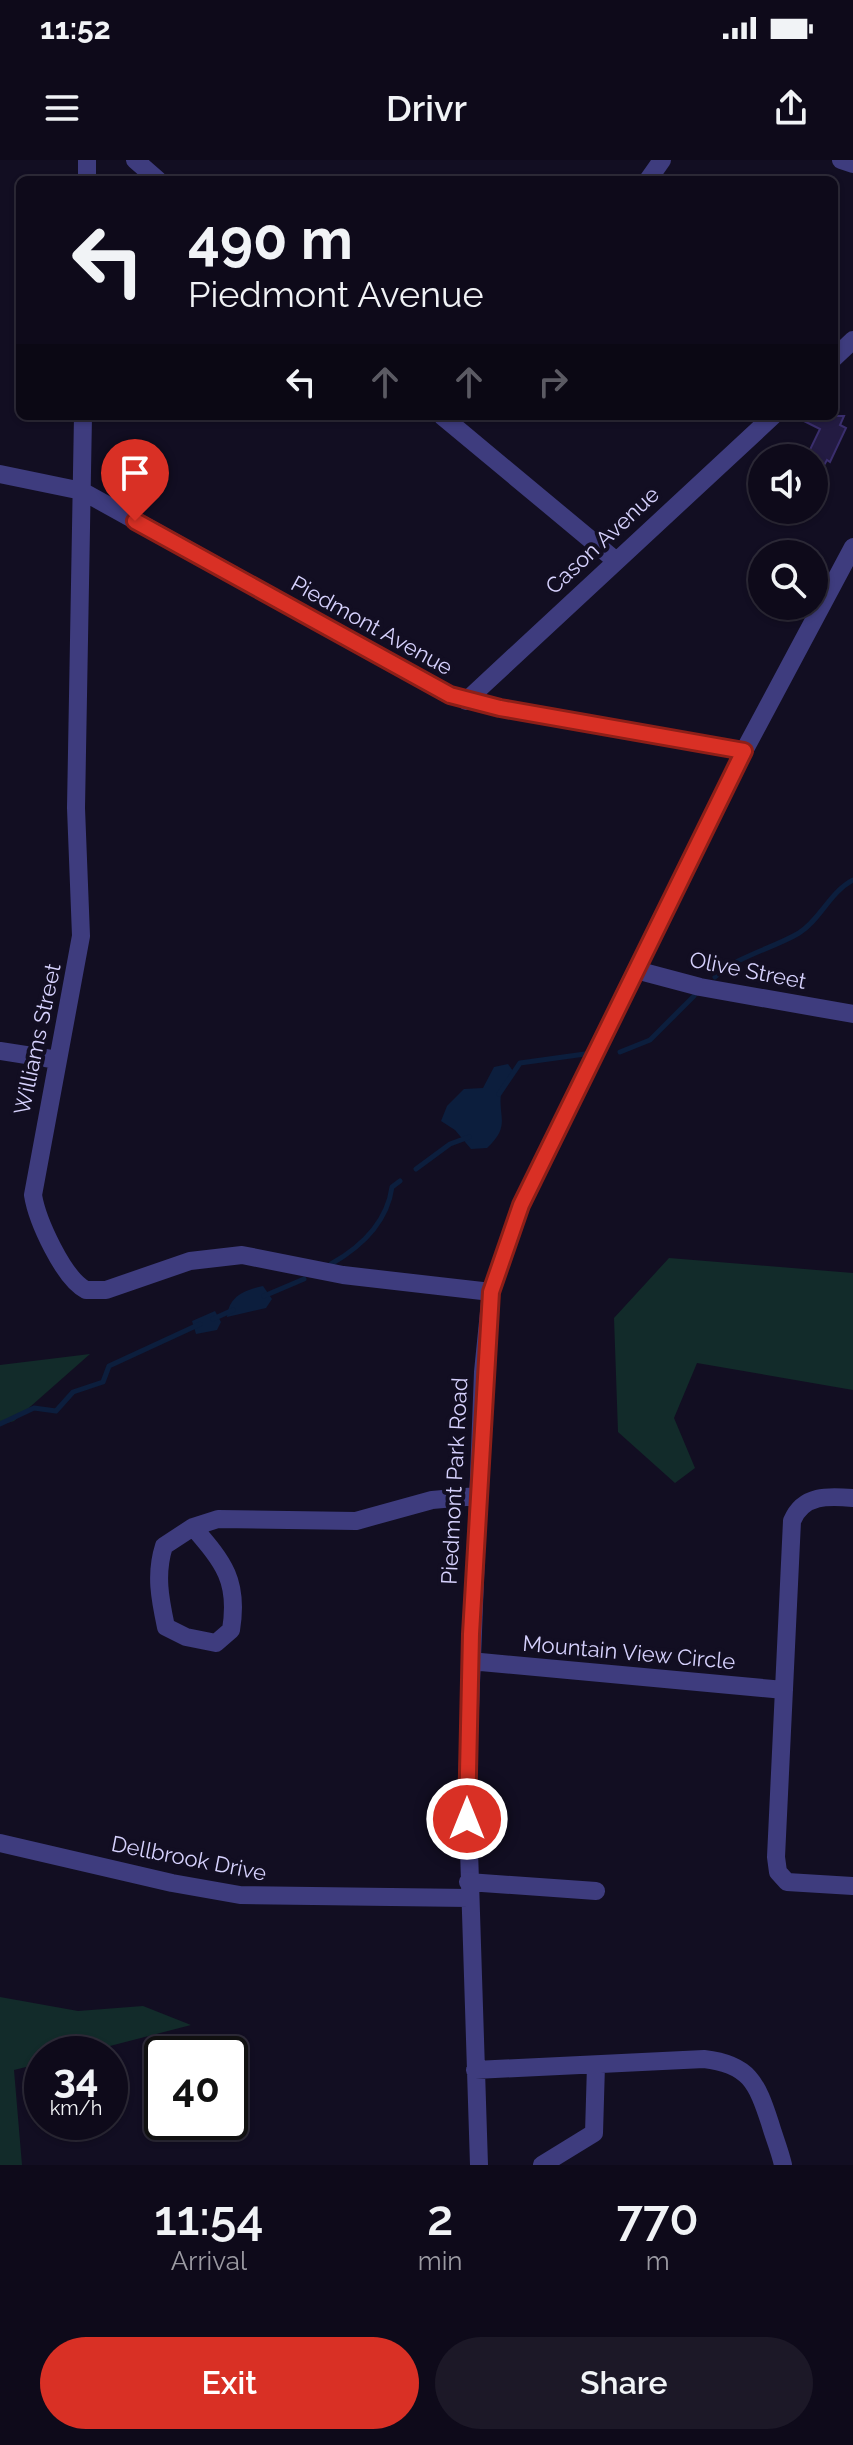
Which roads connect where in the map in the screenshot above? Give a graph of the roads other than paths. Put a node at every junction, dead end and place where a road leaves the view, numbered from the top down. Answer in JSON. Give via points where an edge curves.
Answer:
{"nodes":[{"id":1,"x":135,"y":160,"type":"edge"},
{"id":2,"x":841,"y":160,"type":"edge"},
{"id":3,"x":853,"y":164,"type":"edge"},
{"id":4,"x":153,"y":176,"type":"edge"},
{"id":5,"x":853,"y":340,"type":"edge"},
{"id":6,"x":838,"y":354,"type":"edge"},
{"id":7,"x":83,"y":420,"type":"edge"},
{"id":8,"x":447,"y":420,"type":"edge"},
{"id":9,"x":769,"y":420,"type":"edge"},
{"id":10,"x":0,"y":474,"type":"edge"},
{"id":11,"x":82,"y":491,"type":"junction"},
{"id":12,"x":850,"y":558,"type":"edge"},
{"id":13,"x":615,"y":560,"type":"junction"},
{"id":14,"x":466,"y":701,"type":"junction"},
{"id":15,"x":744,"y":751,"type":"junction"},
{"id":16,"x":636,"y":970,"type":"junction"},
{"id":17,"x":853,"y":1014,"type":"edge"},
{"id":18,"x":0,"y":1051,"type":"edge"},
{"id":19,"x":58,"y":1060,"type":"junction"},
{"id":20,"x":491,"y":1292,"type":"junction"},
{"id":21,"x":477,"y":1496,"type":"junction"},
{"id":22,"x":853,"y":1498,"type":"edge"},
{"id":23,"x":193,"y":1527,"type":"junction"},
{"id":24,"x":470,"y":1661,"type":"junction"},
{"id":25,"x":784,"y":1690,"type":"junction"},
{"id":26,"x":0,"y":1843,"type":"edge"},
{"id":27,"x":853,"y":1886,"type":"edge"},
{"id":28,"x":468,"y":1890,"type":"junction"},
{"id":29,"x":596,"y":1891,"type":"dead end"},
{"id":30,"x":596,"y":2065,"type":"junction"},
{"id":31,"x":475,"y":2070,"type":"junction"},
{"id":32,"x":479,"y":2165,"type":"edge"},
{"id":33,"x":542,"y":2165,"type":"edge"},
{"id":34,"x":783,"y":2165,"type":"edge"}],
"edges":[{"from":1,"to":4,"type":"street"},
{"from":2,"to":3,"type":"street"},
{"from":5,"to":6,"type":"street"},
{"from":7,"to":11,"type":"street","name":"Williams Street"},
{"from":8,"to":13,"type":"street"},
{"from":9,"to":13,"type":"street","name":"Cason Avenue"},
{"from":10,"to":11,"type":"street","name":"Piedmont Avenue"},
{"from":11,"to":14,"type":"street","name":"Piedmont Avenue"},
{"from":11,"to":19,"type":"street","name":"Williams Street","via":[[76,808],[81,936]]},
{"from":12,"to":15,"type":"street","name":"Piedmont Park Road"},
{"from":13,"to":14,"type":"street","name":"Cason Avenue"},
{"from":14,"to":15,"type":"street","name":"Piedmont Avenue"},
{"from":15,"to":16,"type":"street","name":"Piedmont Park Road"},
{"from":16,"to":17,"type":"street","name":"Olive Street"},
{"from":16,"to":20,"type":"street","name":"Piedmont Park Road","via":[[521,1205]]},
{"from":18,"to":19,"type":"street"},
{"from":19,"to":20,"type":"street","name":"Williams Street","via":[[33,1195],[43,1230],[80,1287],[98,1292],[190,1261],[242,1255],[343,1275]]},
{"from":20,"to":21,"type":"street","name":"Piedmont Park Road"},
{"from":21,"to":23,"type":"street","via":[[432,1500],[356,1521],[257,1517],[218,1519]]},
{"from":21,"to":24,"type":"street","name":"Piedmont Park Road"},
{"from":22,"to":25,"type":"street","via":[[822,1496],[800,1507],[792,1521]]},
{"from":23,"to":23,"type":"street","via":[[164,1546],[159,1592],[166,1627],[216,1643],[231,1630],[231,1579]]},
{"from":24,"to":25,"type":"street","name":"Mountain View Circle"},
{"from":24,"to":28,"type":"street","name":"Piedmont Park Road"},
{"from":25,"to":27,"type":"street","via":[[778,1872],[793,1884]]},
{"from":26,"to":28,"type":"street","name":"Dellbrook Drive","via":[[240,1895]]},
{"from":28,"to":29,"type":"street","name":"Dellbrook Drive"},
{"from":28,"to":31,"type":"street","name":"Piedmont Park Road"},
{"from":30,"to":31,"type":"street"},
{"from":30,"to":33,"type":"street","via":[[594,2133]]},
{"from":30,"to":34,"type":"street","via":[[727,2061],[745,2071],[760,2090]]},
{"from":31,"to":32,"type":"street","name":"Piedmont Park Road"}]}
